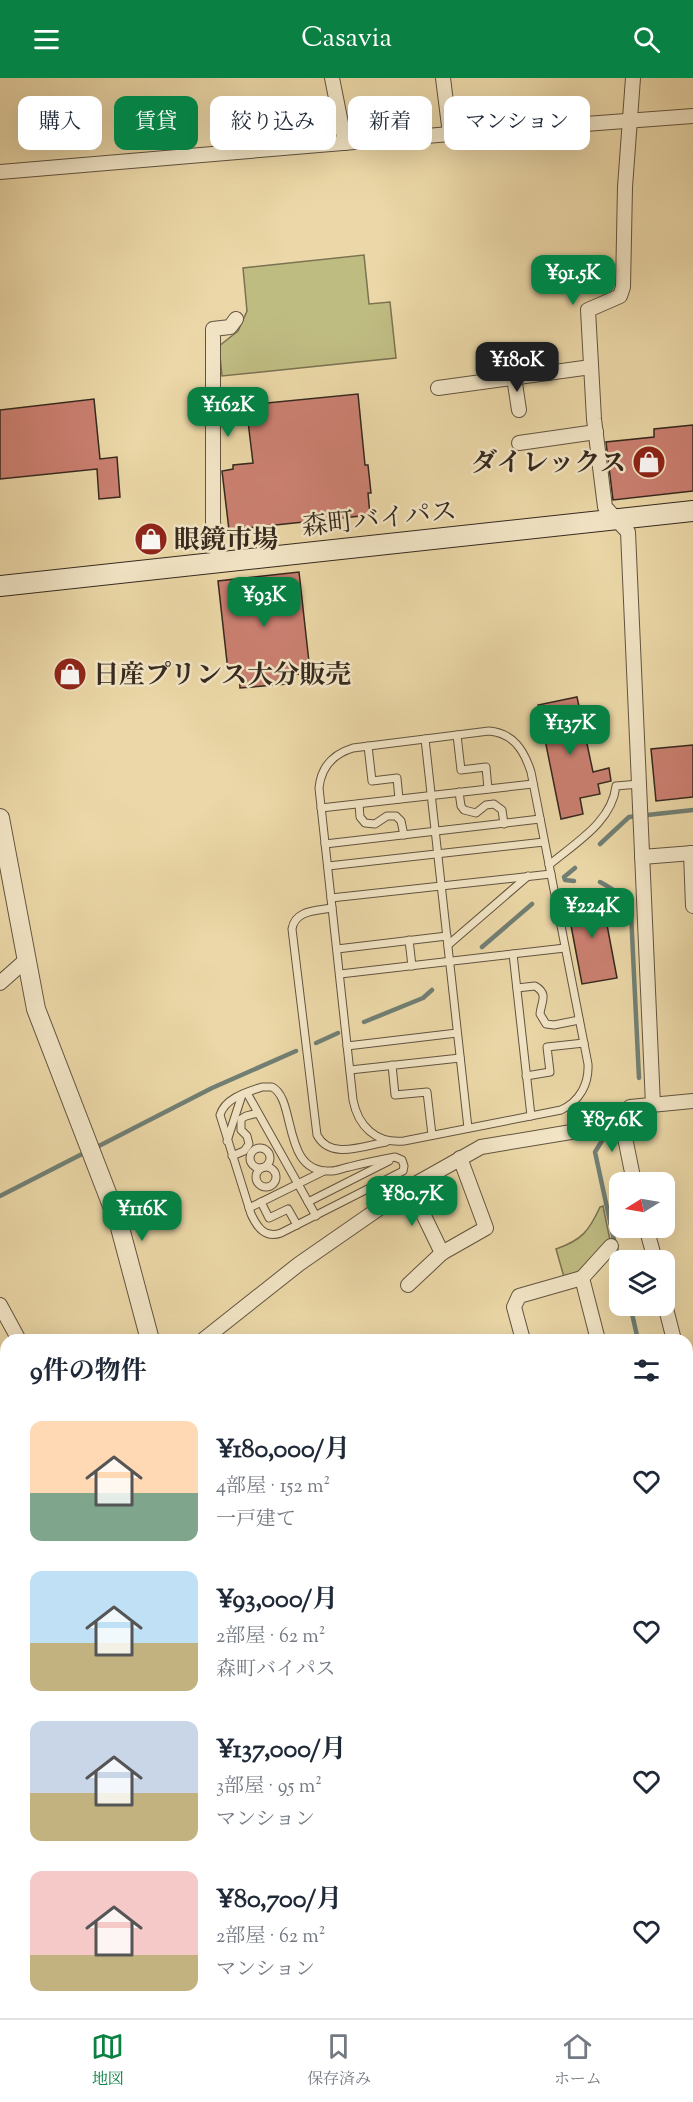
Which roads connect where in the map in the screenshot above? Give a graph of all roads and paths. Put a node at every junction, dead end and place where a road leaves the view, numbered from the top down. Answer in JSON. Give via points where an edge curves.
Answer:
{"nodes":[{"id":1,"x":332,"y":78,"type":"edge"},
{"id":2,"x":443,"y":78,"type":"edge"},
{"id":3,"x":633,"y":78,"type":"edge"},
{"id":4,"x":445,"y":96,"type":"edge"},
{"id":5,"x":693,"y":116,"type":"edge"},
{"id":6,"x":629,"y":119,"type":"junction"},
{"id":7,"x":590,"y":122,"type":"edge"},
{"id":8,"x":444,"y":135,"type":"edge"},
{"id":9,"x":345,"y":143,"type":"junction"},
{"id":10,"x":0,"y":172,"type":"edge"},
{"id":11,"x":236,"y":319,"type":"dead end"},
{"id":12,"x":591,"y":367,"type":"junction"},
{"id":13,"x":514,"y":377,"type":"junction"},
{"id":14,"x":438,"y":388,"type":"dead end"},
{"id":15,"x":519,"y":410,"type":"dead end"},
{"id":16,"x":596,"y":432,"type":"junction"},
{"id":17,"x":519,"y":443,"type":"dead end"},
{"id":18,"x":693,"y":511,"type":"edge"},
{"id":19,"x":615,"y":520,"type":"junction"},
{"id":20,"x":218,"y":562,"type":"junction"},
{"id":21,"x":0,"y":586,"type":"edge"},
{"id":22,"x":457,"y":735,"type":"junction"},
{"id":23,"x":425,"y":739,"type":"junction"},
{"id":24,"x":368,"y":746,"type":"junction"},
{"id":25,"x":533,"y":784,"type":"junction"},
{"id":26,"x":639,"y":784,"type":"junction"},
{"id":27,"x":488,"y":789,"type":"junction"},
{"id":28,"x":459,"y":792,"type":"junction"},
{"id":29,"x":431,"y":795,"type":"junction"},
{"id":30,"x":399,"y":799,"type":"junction"},
{"id":31,"x":358,"y":804,"type":"junction"},
{"id":32,"x":321,"y":808,"type":"junction"},
{"id":33,"x":0,"y":818,"type":"edge"},
{"id":34,"x":540,"y":819,"type":"junction"},
{"id":35,"x":504,"y":824,"type":"junction"},
{"id":36,"x":435,"y":832,"type":"junction"},
{"id":37,"x":404,"y":835,"type":"junction"},
{"id":38,"x":544,"y":842,"type":"junction"},
{"id":39,"x":325,"y":844,"type":"junction"},
{"id":40,"x":438,"y":853,"type":"junction"},
{"id":41,"x":692,"y":853,"type":"edge"},
{"id":42,"x":642,"y":857,"type":"junction"},
{"id":43,"x":549,"y":865,"type":"junction"},
{"id":44,"x":328,"y":866,"type":"junction"},
{"id":45,"x":551,"y":874,"type":"junction"},
{"id":46,"x":528,"y":876,"type":"junction"},
{"id":47,"x":441,"y":886,"type":"junction"},
{"id":48,"x":331,"y":898,"type":"junction"},
{"id":49,"x":693,"y":906,"type":"edge"},
{"id":50,"x":332,"y":908,"type":"junction"},
{"id":51,"x":447,"y":936,"type":"junction"},
{"id":52,"x":409,"y":940,"type":"junction"},
{"id":53,"x":448,"y":945,"type":"junction"},
{"id":54,"x":565,"y":948,"type":"junction"},
{"id":55,"x":337,"y":949,"type":"junction"},
{"id":56,"x":513,"y":954,"type":"junction"},
{"id":57,"x":26,"y":960,"type":"junction"},
{"id":58,"x":449,"y":962,"type":"junction"},
{"id":59,"x":412,"y":966,"type":"junction"},
{"id":60,"x":339,"y":974,"type":"junction"},
{"id":61,"x":0,"y":983,"type":"edge"},
{"id":62,"x":517,"y":987,"type":"junction"},
{"id":63,"x":579,"y":1020,"type":"junction"},
{"id":64,"x":458,"y":1033,"type":"junction"},
{"id":65,"x":584,"y":1043,"type":"junction"},
{"id":66,"x":347,"y":1046,"type":"junction"},
{"id":67,"x":460,"y":1058,"type":"junction"},
{"id":68,"x":392,"y":1065,"type":"junction"},
{"id":69,"x":350,"y":1070,"type":"junction"},
{"id":70,"x":526,"y":1076,"type":"junction"},
{"id":71,"x":245,"y":1094,"type":"junction"},
{"id":72,"x":693,"y":1101,"type":"edge"},
{"id":73,"x":653,"y":1105,"type":"junction"},
{"id":74,"x":258,"y":1113,"type":"junction"},
{"id":75,"x":531,"y":1116,"type":"junction"},
{"id":76,"x":621,"y":1118,"type":"junction"},
{"id":77,"x":468,"y":1128,"type":"junction"},
{"id":78,"x":432,"y":1136,"type":"junction"},
{"id":79,"x":227,"y":1142,"type":"junction"},
{"id":80,"x":389,"y":1142,"type":"junction"},
{"id":81,"x":232,"y":1156,"type":"junction"},
{"id":82,"x":397,"y":1157,"type":"junction"},
{"id":83,"x":460,"y":1158,"type":"junction"},
{"id":84,"x":251,"y":1161,"type":"junction"},
{"id":85,"x":236,"y":1167,"type":"junction"},
{"id":86,"x":262,"y":1168,"type":"junction"},
{"id":87,"x":324,"y":1171,"type":"junction"},
{"id":88,"x":632,"y":1172,"type":"edge"},
{"id":89,"x":256,"y":1180,"type":"junction"},
{"id":90,"x":298,"y":1184,"type":"junction"},
{"id":91,"x":242,"y":1185,"type":"junction"},
{"id":92,"x":410,"y":1187,"type":"junction"},
{"id":93,"x":261,"y":1202,"type":"junction"},
{"id":94,"x":308,"y":1202,"type":"junction"},
{"id":95,"x":249,"y":1208,"type":"junction"},
{"id":96,"x":316,"y":1216,"type":"junction"},
{"id":97,"x":297,"y":1225,"type":"junction"},
{"id":98,"x":611,"y":1246,"type":"dead end"},
{"id":99,"x":442,"y":1253,"type":"junction"},
{"id":100,"x":582,"y":1278,"type":"junction"},
{"id":101,"x":408,"y":1285,"type":"dead end"},
{"id":102,"x":0,"y":1305,"type":"edge"},
{"id":103,"x":668,"y":1316,"type":"edge"},
{"id":104,"x":16,"y":1334,"type":"edge"},
{"id":105,"x":148,"y":1334,"type":"edge"},
{"id":106,"x":211,"y":1334,"type":"edge"},
{"id":107,"x":521,"y":1334,"type":"edge"},
{"id":108,"x":596,"y":1334,"type":"edge"},
{"id":109,"x":672,"y":1334,"type":"edge"}],
"edges":[{"from":1,"to":9,"type":"street"},
{"from":2,"to":4,"type":"street"},
{"from":3,"to":6,"type":"street"},
{"from":5,"to":6,"type":"street"},
{"from":6,"to":7,"type":"street"},
{"from":6,"to":12,"type":"street","via":[[623,287],[620,296],[588,310]]},
{"from":8,"to":9,"type":"street"},
{"from":9,"to":10,"type":"street"},
{"from":11,"to":20,"type":"street","via":[[230,327],[213,329],[213,522]]},
{"from":12,"to":13,"type":"street"},
{"from":12,"to":16,"type":"street"},
{"from":13,"to":14,"type":"street"},
{"from":13,"to":15,"type":"street"},
{"from":16,"to":17,"type":"street"},
{"from":16,"to":19,"type":"street","via":[[606,510]]},
{"from":18,"to":19,"type":"main road","name":"森町バイパス"},
{"from":19,"to":20,"type":"main road","name":"森町バイパス"},
{"from":19,"to":26,"type":"street","via":[[628,532]]},
{"from":20,"to":21,"type":"main road","name":"森町バイパス"},
{"from":22,"to":23,"type":"lane"},
{"from":22,"to":25,"type":"lane","via":[[506,735],[523,752]]},
{"from":22,"to":27,"type":"lane","via":[[461,770],[486,767]]},
{"from":23,"to":24,"type":"lane"},
{"from":23,"to":29,"type":"lane"},
{"from":24,"to":30,"type":"lane","via":[[372,780],[397,778]]},
{"from":24,"to":32,"type":"lane","via":[[347,750],[327,764],[320,780]]},
{"from":25,"to":27,"type":"lane"},
{"from":25,"to":34,"type":"lane"},
{"from":26,"to":42,"type":"street"},
{"from":26,"to":43,"type":"lane","via":[[616,786],[614,802],[606,815]]},
{"from":27,"to":28,"type":"lane"},
{"from":28,"to":29,"type":"lane"},
{"from":28,"to":35,"type":"lane","via":[[464,810],[476,813],[494,804],[502,810]]},
{"from":29,"to":30,"type":"lane"},
{"from":29,"to":36,"type":"lane"},
{"from":30,"to":31,"type":"lane"},
{"from":31,"to":32,"type":"lane"},
{"from":31,"to":37,"type":"lane","via":[[365,823],[375,824],[396,816]]},
{"from":32,"to":39,"type":"lane"},
{"from":33,"to":57,"type":"street"},
{"from":34,"to":35,"type":"lane"},
{"from":34,"to":38,"type":"lane"},
{"from":35,"to":36,"type":"lane"},
{"from":36,"to":37,"type":"lane"},
{"from":36,"to":40,"type":"lane"},
{"from":37,"to":39,"type":"lane"},
{"from":38,"to":40,"type":"lane"},
{"from":38,"to":43,"type":"lane"},
{"from":39,"to":44,"type":"lane"},
{"from":40,"to":44,"type":"lane"},
{"from":40,"to":47,"type":"lane"},
{"from":41,"to":42,"type":"street"},
{"from":41,"to":49,"type":"street"},
{"from":42,"to":73,"type":"street"},
{"from":43,"to":45,"type":"lane"},
{"from":44,"to":48,"type":"lane"},
{"from":45,"to":46,"type":"lane"},
{"from":45,"to":54,"type":"lane"},
{"from":46,"to":47,"type":"lane"},
{"from":46,"to":53,"type":"lane"},
{"from":47,"to":48,"type":"lane"},
{"from":47,"to":51,"type":"lane"},
{"from":48,"to":50,"type":"lane"},
{"from":50,"to":55,"type":"lane"},
{"from":50,"to":80,"type":"lane","via":[[302,914],[292,929],[317,1135],[324,1145],[336,1150]]},
{"from":51,"to":52,"type":"lane"},
{"from":51,"to":53,"type":"lane"},
{"from":52,"to":55,"type":"lane"},
{"from":52,"to":59,"type":"lane"},
{"from":53,"to":58,"type":"lane"},
{"from":54,"to":56,"type":"lane"},
{"from":54,"to":63,"type":"lane"},
{"from":55,"to":60,"type":"lane"},
{"from":56,"to":58,"type":"lane"},
{"from":56,"to":62,"type":"lane"},
{"from":57,"to":61,"type":"street"},
{"from":57,"to":105,"type":"street","via":[[42,1029],[119,1224]]},
{"from":58,"to":59,"type":"lane"},
{"from":58,"to":64,"type":"lane"},
{"from":59,"to":60,"type":"lane"},
{"from":60,"to":66,"type":"lane"},
{"from":62,"to":63,"type":"lane","via":[[535,986],[543,991],[540,1014],[546,1024]]},
{"from":62,"to":70,"type":"lane"},
{"from":63,"to":65,"type":"lane"},
{"from":64,"to":66,"type":"lane"},
{"from":64,"to":67,"type":"lane"},
{"from":65,"to":70,"type":"lane","via":[[547,1047],[549,1072]]},
{"from":65,"to":75,"type":"lane","via":[[588,1071],[582,1093],[566,1108]]},
{"from":66,"to":69,"type":"lane"},
{"from":67,"to":68,"type":"lane"},
{"from":67,"to":77,"type":"lane"},
{"from":68,"to":69,"type":"lane"},
{"from":68,"to":78,"type":"lane","via":[[395,1095],[427,1092]]},
{"from":69,"to":80,"type":"lane","via":[[357,1116],[369,1131]]},
{"from":70,"to":75,"type":"lane"},
{"from":71,"to":74,"type":"lane"},
{"from":71,"to":79,"type":"lane"},
{"from":71,"to":79,"type":"lane","via":[[220,1111]]},
{"from":71,"to":87,"type":"lane","via":[[267,1086],[279,1091],[298,1151],[309,1164]]},
{"from":72,"to":73,"type":"street"},
{"from":73,"to":76,"type":"street","via":[[630,1107]]},
{"from":74,"to":81,"type":"lane","via":[[241,1119],[241,1130],[249,1144]]},
{"from":74,"to":90,"type":"lane"},
{"from":75,"to":77,"type":"lane"},
{"from":76,"to":83,"type":"street","via":[[595,1128],[481,1147]]},
{"from":76,"to":88,"type":"street"},
{"from":77,"to":78,"type":"lane"},
{"from":78,"to":80,"type":"lane"},
{"from":79,"to":81,"type":"lane"},
{"from":81,"to":85,"type":"lane"},
{"from":82,"to":87,"type":"lane"},
{"from":82,"to":94,"type":"lane"},
{"from":82,"to":96,"type":"lane","via":[[404,1166],[401,1174]]},
{"from":83,"to":92,"type":"street"},
{"from":83,"to":99,"type":"street","via":[[486,1228]]},
{"from":84,"to":85,"type":"lane"},
{"from":84,"to":86,"type":"lane"},
{"from":84,"to":86,"type":"lane","via":[[253,1151],[264,1149],[269,1160]]},
{"from":85,"to":91,"type":"lane"},
{"from":86,"to":89,"type":"lane"},
{"from":86,"to":89,"type":"lane","via":[[273,1170],[274,1182],[263,1186]]},
{"from":87,"to":90,"type":"lane"},
{"from":89,"to":91,"type":"lane"},
{"from":90,"to":93,"type":"lane"},
{"from":90,"to":94,"type":"lane"},
{"from":91,"to":95,"type":"lane"},
{"from":92,"to":99,"type":"street"},
{"from":92,"to":106,"type":"street","via":[[299,1264]]},
{"from":93,"to":95,"type":"lane"},
{"from":93,"to":97,"type":"lane","via":[[269,1218],[288,1209]]},
{"from":94,"to":96,"type":"lane"},
{"from":95,"to":97,"type":"lane","via":[[256,1224],[268,1234],[276,1235]]},
{"from":96,"to":97,"type":"lane"},
{"from":98,"to":100,"type":"street"},
{"from":99,"to":101,"type":"street"},
{"from":100,"to":107,"type":"street","via":[[519,1296],[514,1307]]},
{"from":100,"to":108,"type":"street"},
{"from":102,"to":104,"type":"street"},
{"from":103,"to":109,"type":"street"}]}
